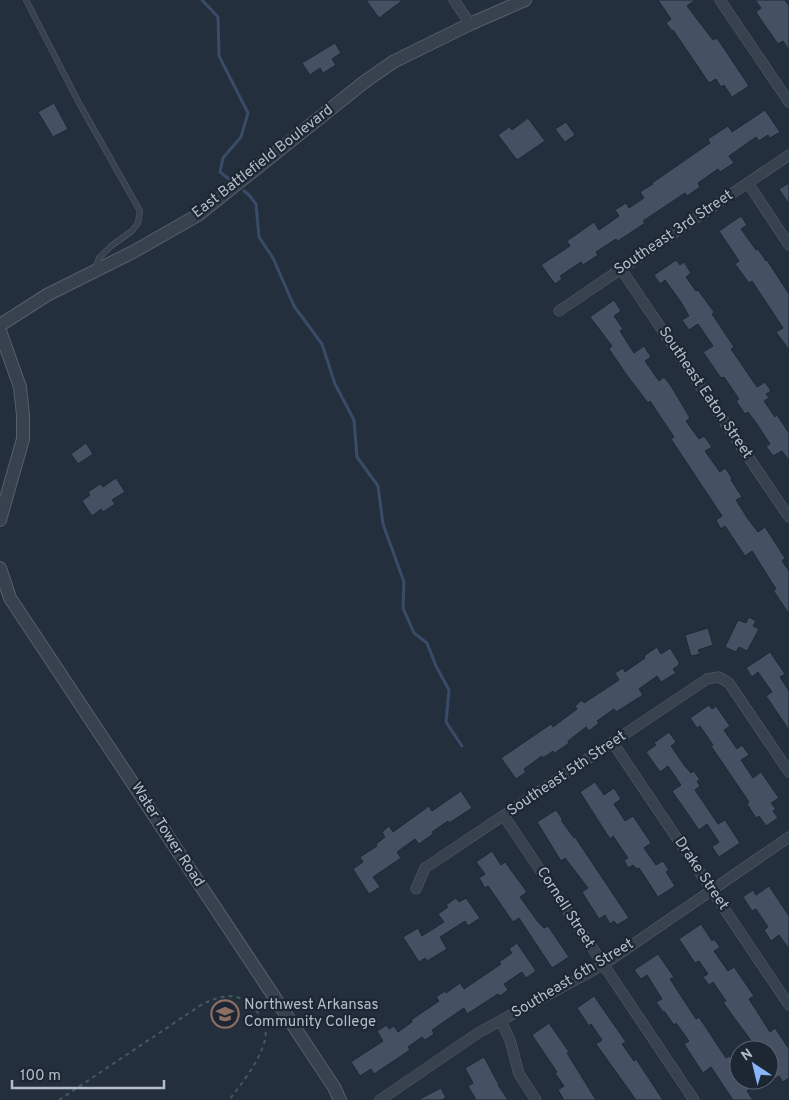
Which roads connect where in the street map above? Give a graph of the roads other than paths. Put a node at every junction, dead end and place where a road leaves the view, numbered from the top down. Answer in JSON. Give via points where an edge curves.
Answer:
{"nodes":[{"id":1,"x":26,"y":0,"type":"edge"},
{"id":2,"x":454,"y":0,"type":"edge"},
{"id":3,"x":525,"y":0,"type":"edge"},
{"id":4,"x":720,"y":0,"type":"edge"},
{"id":5,"x":470,"y":24,"type":"junction"},
{"id":6,"x":789,"y":102,"type":"edge"},
{"id":7,"x":789,"y":155,"type":"edge"},
{"id":8,"x":748,"y":183,"type":"junction"},
{"id":9,"x":789,"y":245,"type":"edge"},
{"id":10,"x":621,"y":269,"type":"junction"},
{"id":11,"x":94,"y":270,"type":"junction"},
{"id":12,"x":559,"y":311,"type":"dead end"},
{"id":13,"x":0,"y":325,"type":"edge"},
{"id":14,"x":0,"y":331,"type":"edge"},
{"id":15,"x":789,"y":517,"type":"edge"},
{"id":16,"x":0,"y":520,"type":"edge"},
{"id":17,"x":0,"y":568,"type":"edge"},
{"id":18,"x":613,"y":743,"type":"junction"},
{"id":19,"x":789,"y":772,"type":"edge"},
{"id":20,"x":504,"y":816,"type":"junction"},
{"id":21,"x":789,"y":837,"type":"edge"},
{"id":22,"x":416,"y":890,"type":"dead end"},
{"id":23,"x":711,"y":890,"type":"junction"},
{"id":24,"x":603,"y":965,"type":"junction"},
{"id":25,"x":789,"y":1005,"type":"edge"},
{"id":26,"x":501,"y":1022,"type":"junction"},
{"id":27,"x":392,"y":1097,"type":"edge"},
{"id":28,"x":340,"y":1100,"type":"edge"},
{"id":29,"x":380,"y":1100,"type":"edge"},
{"id":30,"x":536,"y":1100,"type":"edge"},
{"id":31,"x":694,"y":1100,"type":"edge"}],
"edges":[{"from":1,"to":11,"type":"lane","via":[[79,103],[140,210],[138,223],[132,231],[111,246]]},
{"from":2,"to":5,"type":"street"},
{"from":3,"to":5,"type":"street","name":"East Battlefield Boulevard"},
{"from":4,"to":6,"type":"street"},
{"from":5,"to":11,"type":"street","name":"East Battlefield Boulevard","via":[[393,62],[363,83],[198,215]]},
{"from":7,"to":8,"type":"street","name":"Southeast 3rd Street"},
{"from":8,"to":9,"type":"street"},
{"from":8,"to":10,"type":"street","name":"Southeast 3rd Street"},
{"from":10,"to":12,"type":"street","name":"Southeast 3rd Street"},
{"from":10,"to":15,"type":"street","name":"Southeast Eaton Street"},
{"from":11,"to":13,"type":"street","name":"East Battlefield Boulevard"},
{"from":14,"to":16,"type":"street","via":[[20,387],[23,431]]},
{"from":17,"to":28,"type":"street","name":"Water Tower Road","via":[[10,598]]},
{"from":18,"to":19,"type":"street","name":"Southeast 5th Street","via":[[707,680],[719,677],[729,683]]},
{"from":18,"to":20,"type":"street","name":"Southeast 5th Street"},
{"from":18,"to":23,"type":"street","name":"Drake Street"},
{"from":20,"to":22,"type":"street","name":"Southeast 5th Street","via":[[426,868]]},
{"from":20,"to":24,"type":"street","name":"Cornell Street"},
{"from":21,"to":23,"type":"street","name":"Southeast 6th Street"},
{"from":23,"to":24,"type":"street","name":"Southeast 6th Street"},
{"from":23,"to":25,"type":"street","name":"Drake Street"},
{"from":24,"to":26,"type":"street","name":"Southeast 6th Street"},
{"from":24,"to":31,"type":"street","name":"Cornell Street"},
{"from":26,"to":27,"type":"street","name":"Southeast 6th Street","via":[[478,1033]]},
{"from":26,"to":30,"type":"street","via":[[510,1040],[519,1074]]},
{"from":27,"to":29,"type":"street","name":"Southeast 6th Street"}]}
